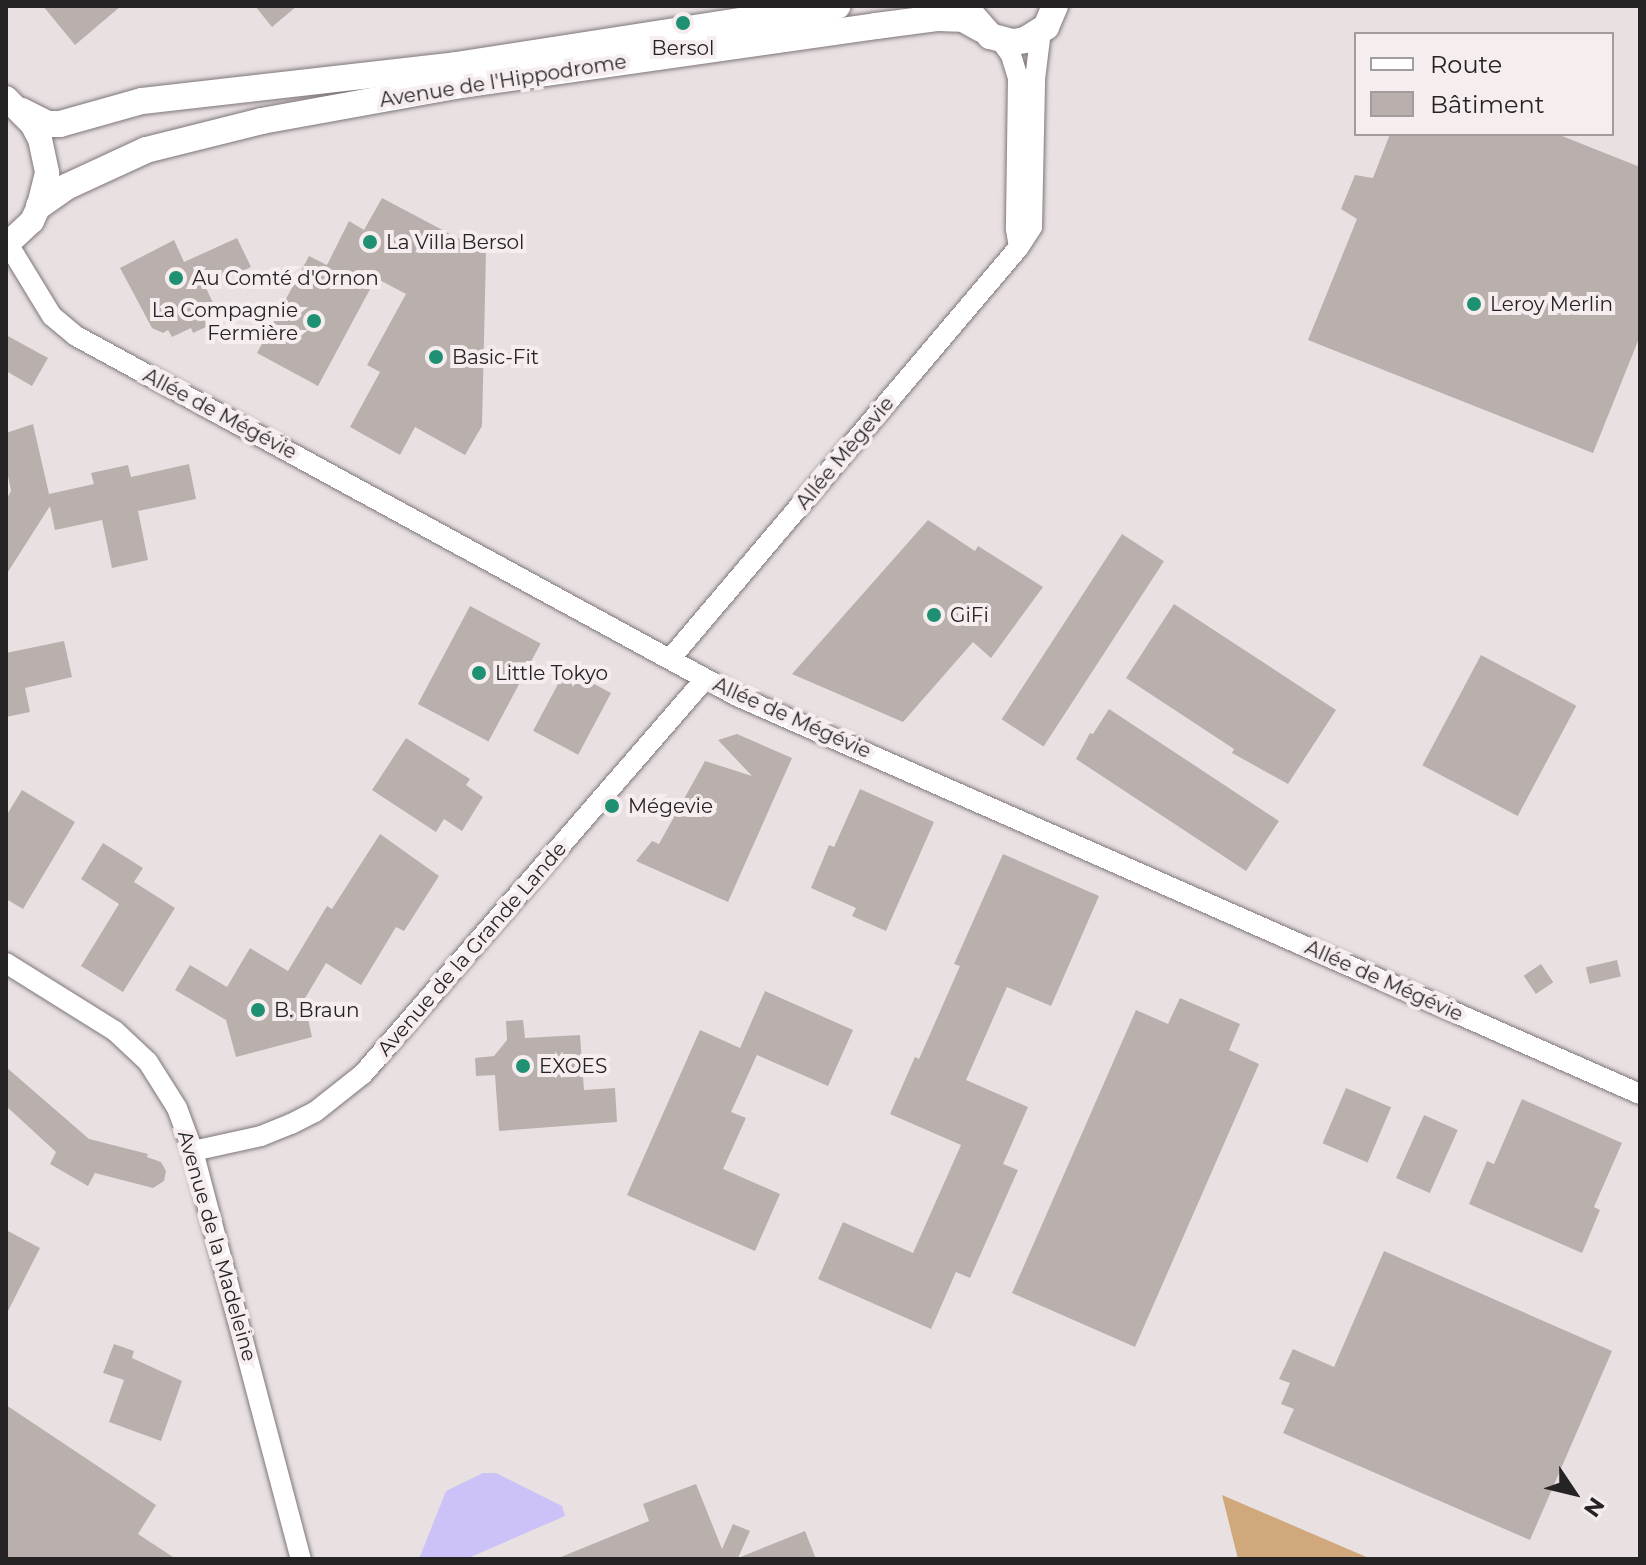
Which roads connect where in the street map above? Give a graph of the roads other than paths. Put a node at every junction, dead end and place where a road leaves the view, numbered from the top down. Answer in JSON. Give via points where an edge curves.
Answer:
{"nodes":[{"id":1,"x":825,"y":7,"type":"edge"},
{"id":2,"x":1056,"y":15,"type":"edge"},
{"id":3,"x":984,"y":25,"type":"edge"},
{"id":4,"x":14,"y":104,"type":"edge"},
{"id":5,"x":39,"y":206,"type":"junction"},
{"id":6,"x":7,"y":245,"type":"edge"},
{"id":7,"x":1019,"y":247,"type":"junction"},
{"id":8,"x":670,"y":659,"type":"junction"},
{"id":9,"x":705,"y":679,"type":"junction"},
{"id":10,"x":6,"y":963,"type":"edge"},
{"id":11,"x":1640,"y":1094,"type":"edge"},
{"id":12,"x":193,"y":1151,"type":"junction"},
{"id":13,"x":301,"y":1559,"type":"edge"}],
"edges":[{"from":1,"to":4,"type":"main road","name":"Avenue de l'Hippodrome","via":[[456,65],[142,101],[60,124],[48,124]]},
{"from":2,"to":3,"type":"main road","via":[[1025,40]]},
{"from":2,"to":7,"type":"street","name":"Allée Mègevie","via":[[1035,79],[1035,209],[1032,227]]},
{"from":3,"to":5,"type":"main road","name":"Avenue de l'Hippodrome","via":[[963,19],[891,24],[455,86],[262,121],[146,150],[66,187]]},
{"from":3,"to":7,"type":"street","via":[[1011,55],[1018,78]]},
{"from":4,"to":5,"type":"street","via":[[40,139],[45,156],[47,173]]},
{"from":5,"to":6,"type":"street","via":[[32,221]]},
{"from":6,"to":8,"type":"street","name":"Allée de Mégévie","via":[[52,316],[76,336]]},
{"from":7,"to":8,"type":"street","name":"Allée Mègevie"},
{"from":8,"to":9,"type":"street","name":"Allée de Mégévie"},
{"from":9,"to":11,"type":"street","name":"Allée de Mégévie"},
{"from":9,"to":12,"type":"street","name":"Avenue de la Grande Lande","via":[[363,1074],[291,1124]]},
{"from":10,"to":12,"type":"street","name":"Avenue de la Madeleine","via":[[90,1013],[148,1062],[177,1108]]},
{"from":12,"to":13,"type":"street","name":"Avenue de la Madeleine"}]}
